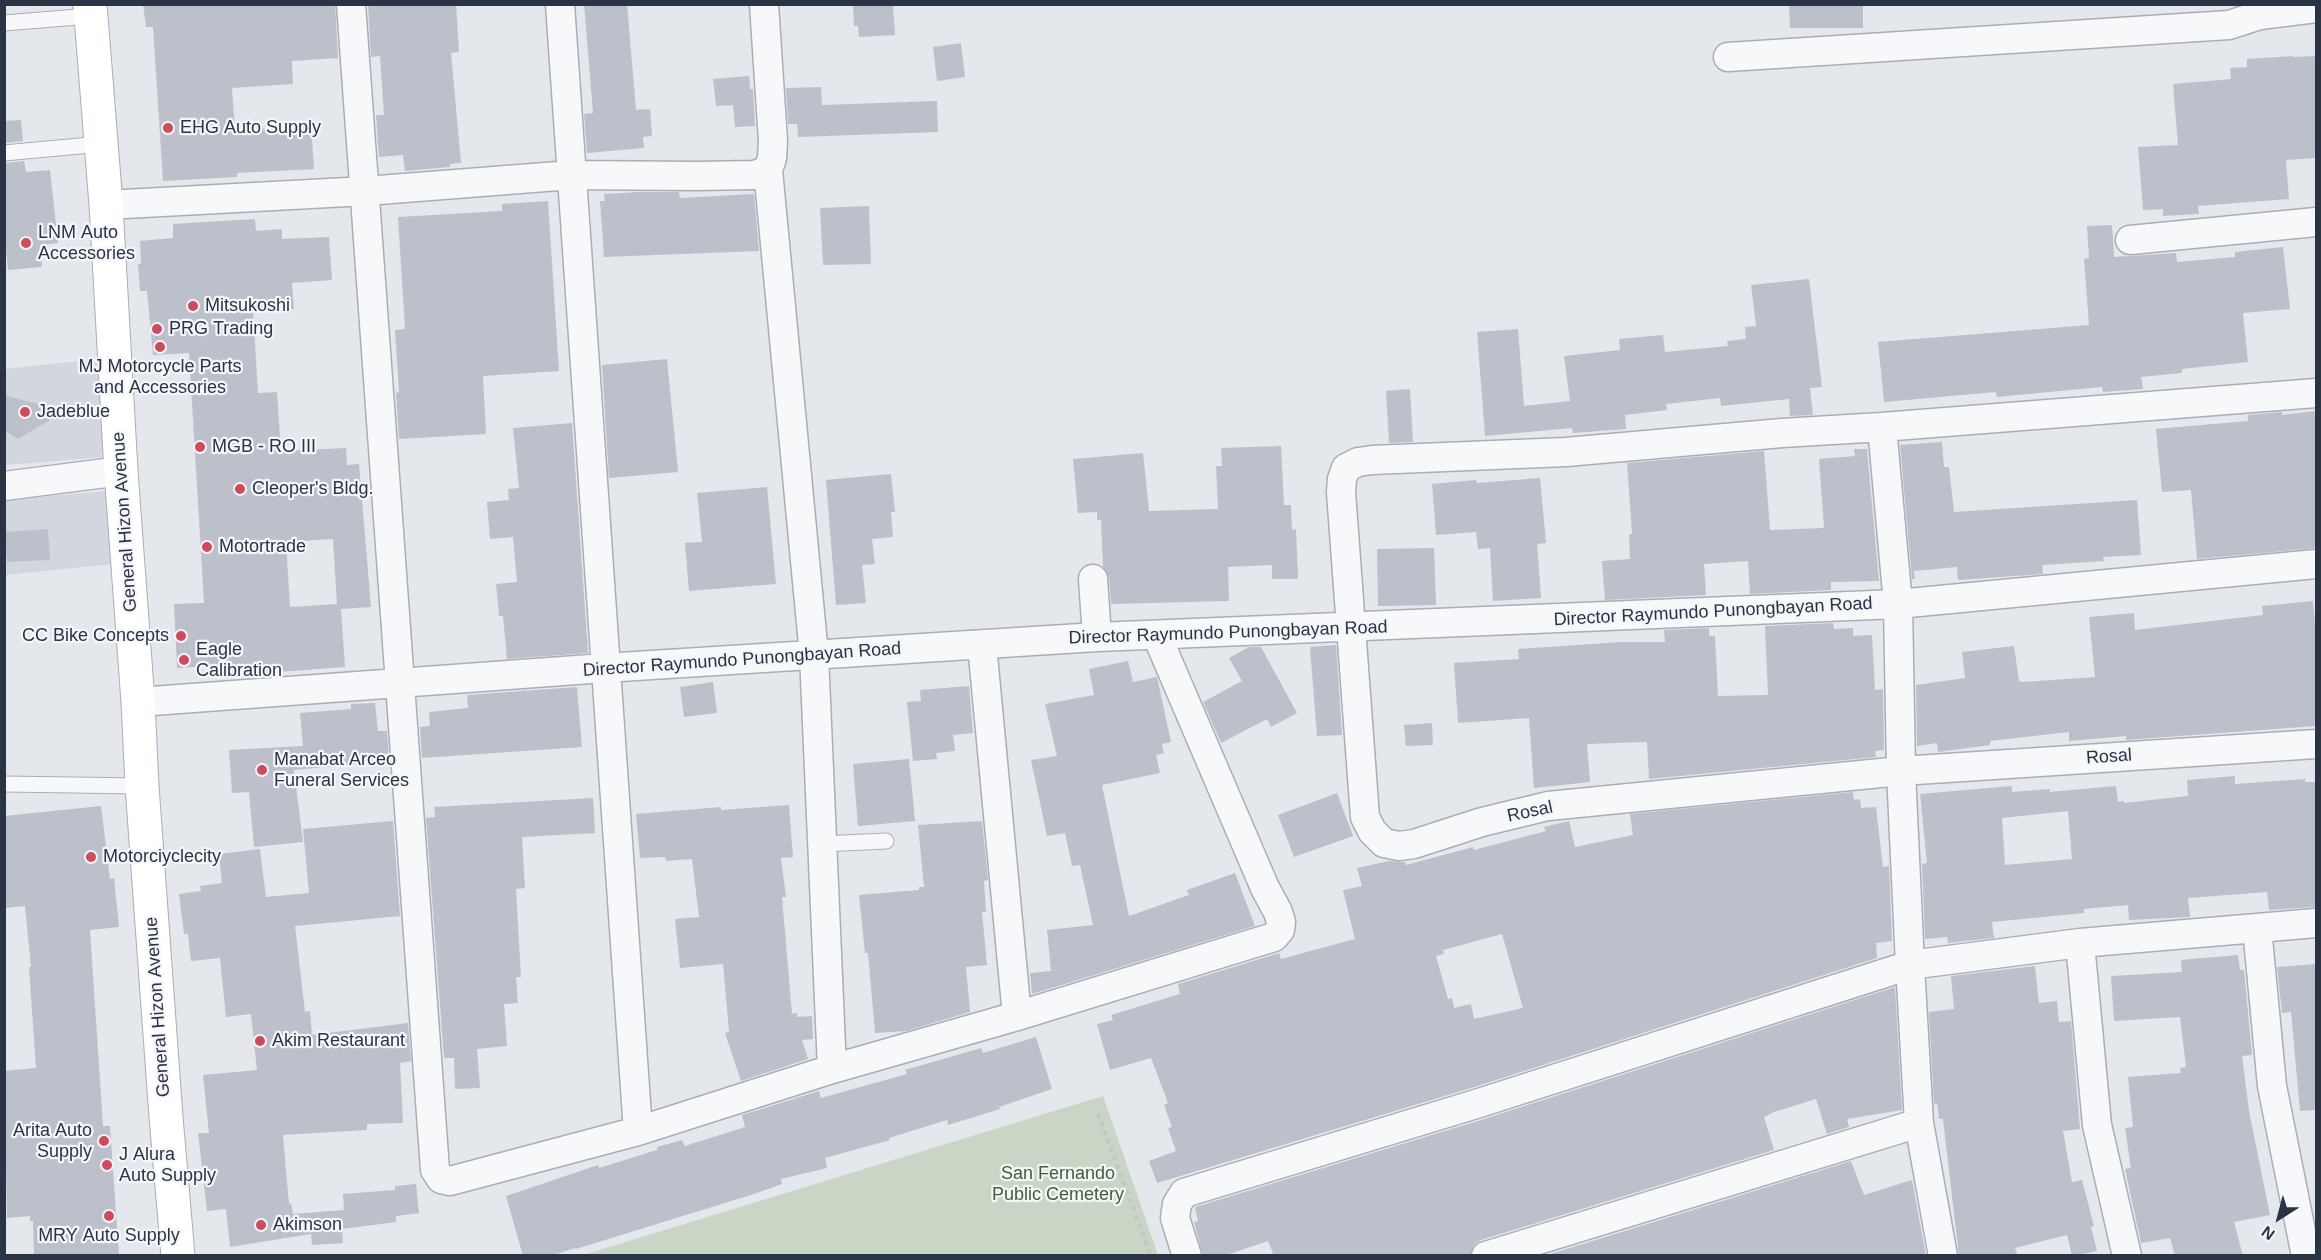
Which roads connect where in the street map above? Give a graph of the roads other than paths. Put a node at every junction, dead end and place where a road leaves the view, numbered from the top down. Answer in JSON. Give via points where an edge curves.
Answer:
{"nodes":[{"id":1,"x":351,"y":4,"type":"edge"},
{"id":2,"x":560,"y":4,"type":"edge"},
{"id":3,"x":764,"y":4,"type":"edge"},
{"id":4,"x":2316,"y":8,"type":"edge"},
{"id":5,"x":90,"y":10,"type":"edge"},
{"id":6,"x":4,"y":23,"type":"edge"},
{"id":7,"x":1728,"y":57,"type":"dead end"},
{"id":8,"x":101,"y":144,"type":"junction"},
{"id":9,"x":4,"y":153,"type":"edge"},
{"id":10,"x":768,"y":170,"type":"junction"},
{"id":11,"x":571,"y":175,"type":"junction"},
{"id":12,"x":366,"y":191,"type":"junction"},
{"id":13,"x":106,"y":205,"type":"junction"},
{"id":14,"x":2316,"y":222,"type":"edge"},
{"id":15,"x":2130,"y":240,"type":"dead end"},
{"id":16,"x":2316,"y":393,"type":"edge"},
{"id":17,"x":1882,"y":428,"type":"junction"},
{"id":18,"x":121,"y":471,"type":"junction"},
{"id":19,"x":4,"y":486,"type":"edge"},
{"id":20,"x":2316,"y":564,"type":"edge"},
{"id":21,"x":1093,"y":579,"type":"dead end"},
{"id":22,"x":1898,"y":604,"type":"junction"},
{"id":23,"x":1350,"y":628,"type":"junction"},
{"id":24,"x":1157,"y":636,"type":"junction"},
{"id":25,"x":1097,"y":638,"type":"junction"},
{"id":26,"x":982,"y":645,"type":"junction"},
{"id":27,"x":814,"y":655,"type":"junction"},
{"id":28,"x":604,"y":668,"type":"junction"},
{"id":29,"x":399,"y":683,"type":"junction"},
{"id":30,"x":138,"y":702,"type":"junction"},
{"id":31,"x":2316,"y":744,"type":"edge"},
{"id":32,"x":1901,"y":771,"type":"junction"},
{"id":33,"x":4,"y":784,"type":"edge"},
{"id":34,"x":142,"y":786,"type":"junction"},
{"id":35,"x":886,"y":841,"type":"dead end"},
{"id":36,"x":822,"y":844,"type":"junction"},
{"id":37,"x":2316,"y":923,"type":"edge"},
{"id":38,"x":2257,"y":928,"type":"junction"},
{"id":39,"x":2080,"y":943,"type":"junction"},
{"id":40,"x":1910,"y":965,"type":"junction"},
{"id":41,"x":1017,"y":1016,"type":"junction"},
{"id":42,"x":832,"y":1069,"type":"junction"},
{"id":43,"x":1919,"y":1123,"type":"junction"},
{"id":44,"x":638,"y":1131,"type":"junction"},
{"id":45,"x":1940,"y":1255,"type":"edge"},
{"id":46,"x":178,"y":1256,"type":"edge"},
{"id":47,"x":1187,"y":1256,"type":"edge"},
{"id":48,"x":1486,"y":1256,"type":"edge"},
{"id":49,"x":2127,"y":1256,"type":"edge"},
{"id":50,"x":2306,"y":1256,"type":"edge"}],
"edges":[{"from":1,"to":12,"type":"street"},
{"from":2,"to":11,"type":"street"},
{"from":3,"to":10,"type":"street","via":[[773,141]]},
{"from":4,"to":7,"type":"street","via":[[2260,15],[2229,25]]},
{"from":5,"to":6,"type":"lane"},
{"from":5,"to":8,"type":"main road","name":"General Hizon Avenue"},
{"from":8,"to":9,"type":"lane"},
{"from":8,"to":13,"type":"main road","name":"General Hizon Avenue"},
{"from":10,"to":11,"type":"street","via":[[697,176]]},
{"from":10,"to":27,"type":"street"},
{"from":11,"to":12,"type":"street"},
{"from":11,"to":28,"type":"street"},
{"from":12,"to":13,"type":"street"},
{"from":12,"to":29,"type":"street"},
{"from":13,"to":18,"type":"main road","name":"General Hizon Avenue"},
{"from":14,"to":15,"type":"street"},
{"from":16,"to":17,"type":"street"},
{"from":17,"to":22,"type":"street"},
{"from":17,"to":23,"type":"street","via":[[1566,452],[1358,462],[1346,468],[1341,492]]},
{"from":18,"to":19,"type":"street"},
{"from":18,"to":30,"type":"main road","name":"General Hizon Avenue"},
{"from":20,"to":22,"type":"street","name":"Director Raymundo Punongbayan Road"},
{"from":21,"to":25,"type":"street"},
{"from":22,"to":23,"type":"street","name":"Director Raymundo Punongbayan Road"},
{"from":22,"to":32,"type":"street"},
{"from":23,"to":24,"type":"street","name":"Director Raymundo Punongbayan Road"},
{"from":23,"to":32,"type":"street","name":"Rosal","via":[[1365,817],[1384,843],[1414,844],[1548,806]]},
{"from":24,"to":25,"type":"street","name":"Director Raymundo Punongbayan Road"},
{"from":24,"to":41,"type":"street","via":[[1278,912],[1280,930],[1266,940]]},
{"from":25,"to":26,"type":"street","name":"Director Raymundo Punongbayan Road"},
{"from":26,"to":27,"type":"street","name":"Director Raymundo Punongbayan Road"},
{"from":26,"to":41,"type":"street"},
{"from":27,"to":28,"type":"street","name":"Director Raymundo Punongbayan Road"},
{"from":27,"to":36,"type":"street"},
{"from":28,"to":29,"type":"street","name":"Director Raymundo Punongbayan Road"},
{"from":28,"to":44,"type":"street"},
{"from":29,"to":30,"type":"street","name":"Director Raymundo Punongbayan Road"},
{"from":29,"to":44,"type":"street","via":[[435,1170],[441,1179],[450,1181]]},
{"from":30,"to":34,"type":"main road","name":"General Hizon Avenue"},
{"from":31,"to":32,"type":"street","name":"Rosal"},
{"from":32,"to":40,"type":"street"},
{"from":33,"to":34,"type":"lane"},
{"from":34,"to":46,"type":"main road","name":"General Hizon Avenue"},
{"from":35,"to":36,"type":"lane"},
{"from":36,"to":42,"type":"street"},
{"from":37,"to":38,"type":"street"},
{"from":38,"to":39,"type":"street"},
{"from":38,"to":50,"type":"street","via":[[2272,1086]]},
{"from":39,"to":40,"type":"street"},
{"from":39,"to":49,"type":"street","via":[[2097,1125]]},
{"from":40,"to":43,"type":"street"},
{"from":40,"to":47,"type":"street","via":[[1184,1193],[1175,1218]]},
{"from":41,"to":42,"type":"street"},
{"from":42,"to":44,"type":"street"},
{"from":43,"to":45,"type":"street"},
{"from":43,"to":48,"type":"street"}]}
